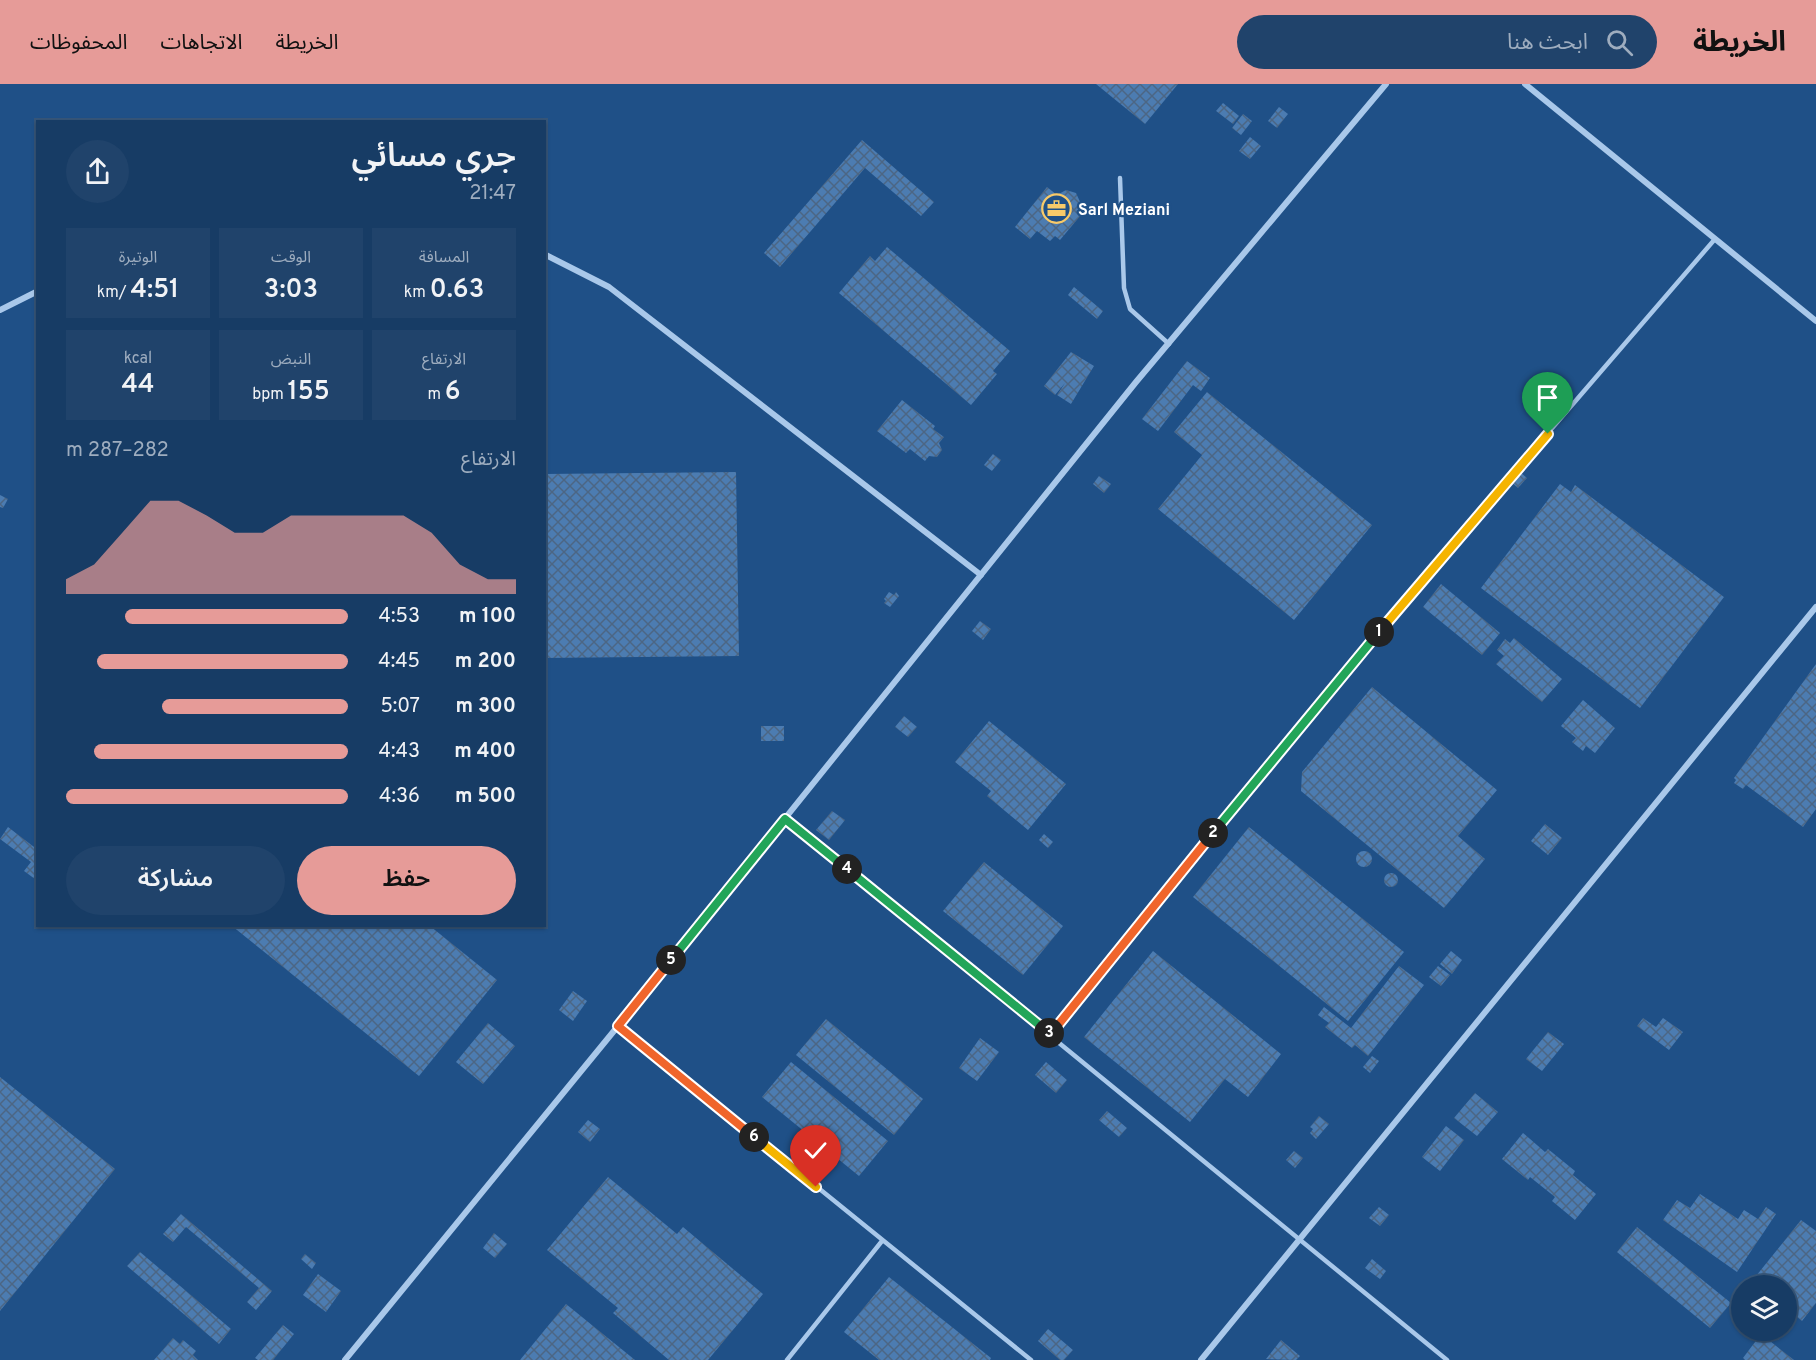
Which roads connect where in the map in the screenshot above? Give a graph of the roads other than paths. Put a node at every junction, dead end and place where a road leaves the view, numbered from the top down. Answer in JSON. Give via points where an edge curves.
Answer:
{"nodes":[{"id":1,"x":1386,"y":84,"type":"edge"},
{"id":2,"x":1525,"y":84,"type":"edge"},
{"id":3,"x":1120,"y":178,"type":"dead end"},
{"id":4,"x":1715,"y":239,"type":"junction"},
{"id":5,"x":546,"y":255,"type":"edge"},
{"id":6,"x":36,"y":292,"type":"edge"},
{"id":7,"x":0,"y":310,"type":"edge"},
{"id":8,"x":1816,"y":321,"type":"edge"},
{"id":9,"x":1168,"y":344,"type":"junction"},
{"id":10,"x":981,"y":575,"type":"junction"},
{"id":11,"x":1816,"y":607,"type":"edge"},
{"id":12,"x":785,"y":819,"type":"junction"},
{"id":13,"x":618,"y":1026,"type":"junction"},
{"id":14,"x":1050,"y":1035,"type":"junction"},
{"id":15,"x":1299,"y":1240,"type":"junction"},
{"id":16,"x":882,"y":1241,"type":"junction"},
{"id":17,"x":345,"y":1360,"type":"edge"},
{"id":18,"x":787,"y":1360,"type":"edge"},
{"id":19,"x":1031,"y":1360,"type":"edge"},
{"id":20,"x":1201,"y":1360,"type":"edge"},
{"id":21,"x":1447,"y":1360,"type":"edge"}],
"edges":[{"from":1,"to":9,"type":"street"},
{"from":2,"to":4,"type":"street"},
{"from":3,"to":9,"type":"lane","via":[[1124,288],[1130,309]]},
{"from":4,"to":8,"type":"street"},
{"from":4,"to":14,"type":"lane","via":[[1406,599]]},
{"from":5,"to":10,"type":"street","via":[[609,287]]},
{"from":6,"to":7,"type":"street"},
{"from":9,"to":10,"type":"street"},
{"from":10,"to":12,"type":"street"},
{"from":11,"to":15,"type":"street"},
{"from":12,"to":13,"type":"street"},
{"from":12,"to":14,"type":"lane"},
{"from":13,"to":16,"type":"lane"},
{"from":13,"to":17,"type":"street"},
{"from":14,"to":15,"type":"lane"},
{"from":15,"to":20,"type":"street"},
{"from":15,"to":21,"type":"lane"},
{"from":16,"to":18,"type":"lane"},
{"from":16,"to":19,"type":"lane"}]}
